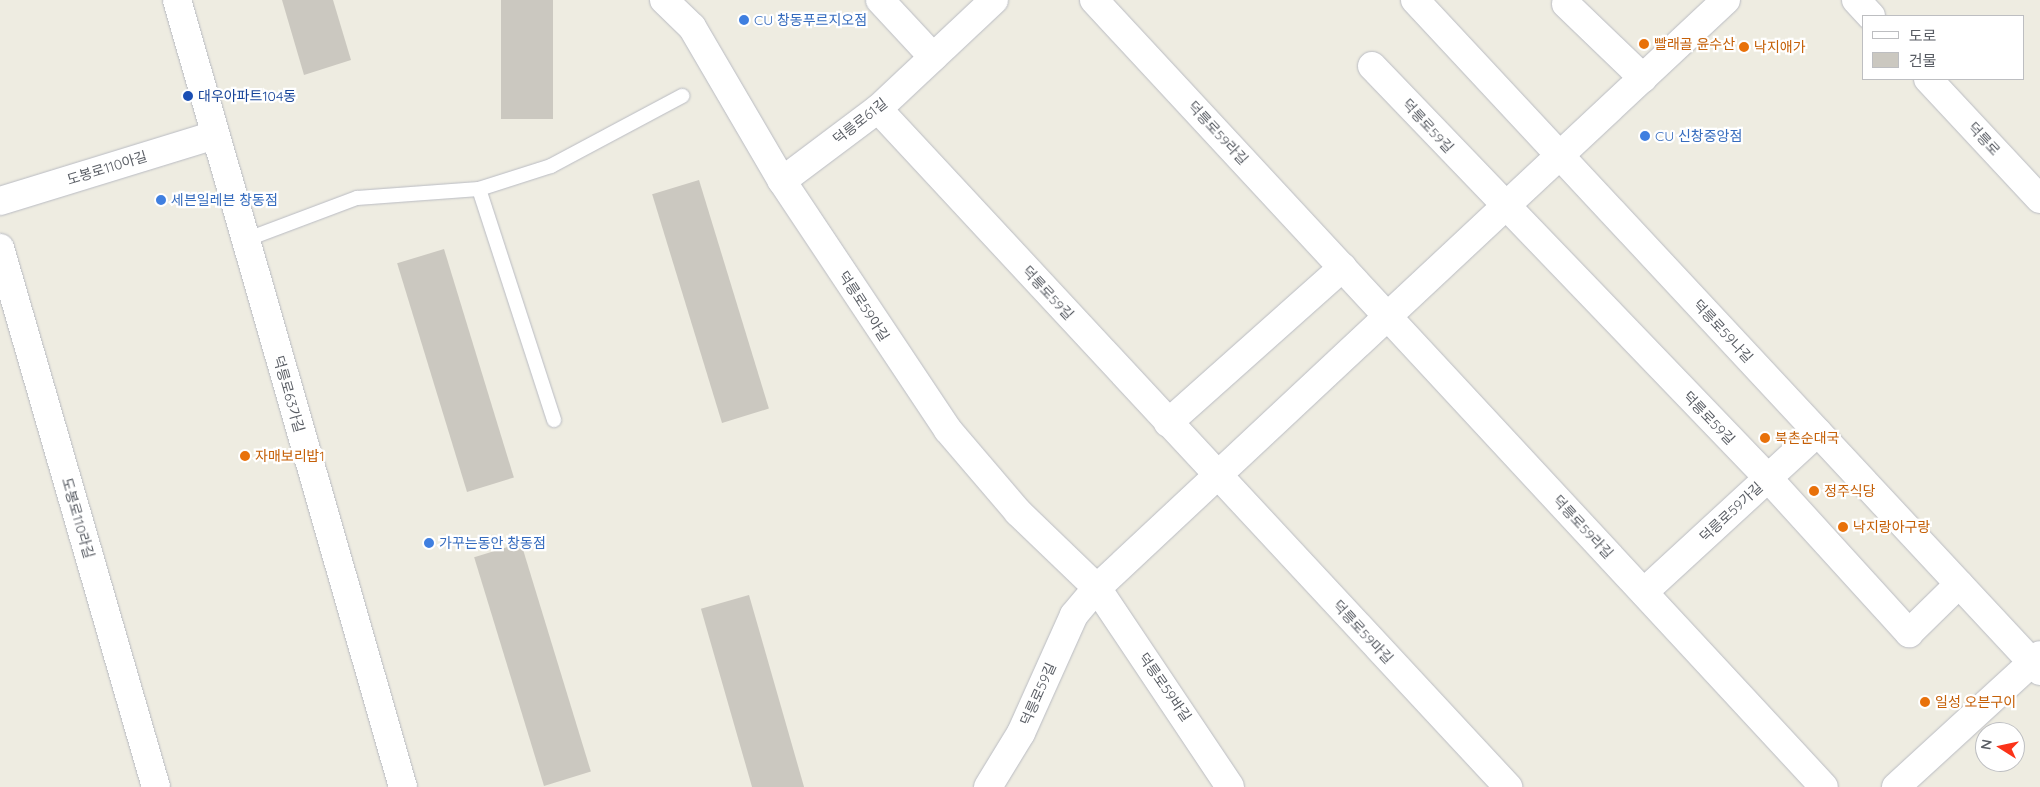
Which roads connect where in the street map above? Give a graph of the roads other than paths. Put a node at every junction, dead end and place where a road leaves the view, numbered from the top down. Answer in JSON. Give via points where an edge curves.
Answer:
{"nodes":[{"id":1,"x":177,"y":0,"type":"edge"},
{"id":2,"x":664,"y":0,"type":"edge"},
{"id":3,"x":880,"y":0,"type":"edge"},
{"id":4,"x":994,"y":0,"type":"edge"},
{"id":5,"x":1094,"y":0,"type":"edge"},
{"id":6,"x":1414,"y":0,"type":"edge"},
{"id":7,"x":1726,"y":0,"type":"edge"},
{"id":8,"x":1856,"y":0,"type":"edge"},
{"id":9,"x":1566,"y":4,"type":"dead end"},
{"id":10,"x":1870,"y":15,"type":"edge"},
{"id":11,"x":933,"y":58,"type":"junction"},
{"id":12,"x":1372,"y":66,"type":"dead end"},
{"id":13,"x":1643,"y":78,"type":"junction"},
{"id":14,"x":1929,"y":80,"type":"edge"},
{"id":15,"x":682,"y":96,"type":"dead end"},
{"id":16,"x":878,"y":109,"type":"junction"},
{"id":17,"x":214,"y":135,"type":"junction"},
{"id":18,"x":1561,"y":157,"type":"junction"},
{"id":19,"x":782,"y":180,"type":"junction"},
{"id":20,"x":479,"y":189,"type":"junction"},
{"id":21,"x":2040,"y":199,"type":"edge"},
{"id":22,"x":0,"y":201,"type":"edge"},
{"id":23,"x":1505,"y":208,"type":"junction"},
{"id":24,"x":245,"y":240,"type":"junction"},
{"id":25,"x":0,"y":248,"type":"edge"},
{"id":26,"x":1343,"y":267,"type":"junction"},
{"id":27,"x":1389,"y":316,"type":"junction"},
{"id":28,"x":554,"y":420,"type":"dead end"},
{"id":29,"x":1168,"y":423,"type":"junction"},
{"id":30,"x":1818,"y":432,"type":"junction"},
{"id":31,"x":1218,"y":477,"type":"junction"},
{"id":32,"x":1768,"y":478,"type":"junction"},
{"id":33,"x":1959,"y":584,"type":"junction"},
{"id":34,"x":1097,"y":588,"type":"junction"},
{"id":35,"x":1644,"y":592,"type":"junction"},
{"id":36,"x":2037,"y":662,"type":"edge"},
{"id":37,"x":156,"y":787,"type":"edge"},
{"id":38,"x":403,"y":787,"type":"edge"},
{"id":39,"x":988,"y":787,"type":"edge"},
{"id":40,"x":1230,"y":787,"type":"edge"},
{"id":41,"x":1508,"y":787,"type":"edge"},
{"id":42,"x":1824,"y":787,"type":"edge"},
{"id":43,"x":1896,"y":787,"type":"edge"}],
"edges":[{"from":1,"to":17,"type":"street","name":"덕릉로63가길"},
{"from":2,"to":19,"type":"street","name":"덕릉로59아길","via":[[692,27]]},
{"from":3,"to":11,"type":"street"},
{"from":4,"to":11,"type":"street","name":"덕릉로61길"},
{"from":5,"to":26,"type":"street","name":"덕릉로59라길"},
{"from":6,"to":18,"type":"street","name":"덕릉로59나길"},
{"from":7,"to":13,"type":"street","name":"덕릉로59길"},
{"from":8,"to":10,"type":"street"},
{"from":9,"to":13,"type":"street"},
{"from":11,"to":16,"type":"street","name":"덕릉로61길"},
{"from":12,"to":23,"type":"street","name":"덕릉로59길"},
{"from":13,"to":18,"type":"street","name":"덕릉로59길"},
{"from":14,"to":21,"type":"street","name":"덕릉로"},
{"from":15,"to":20,"type":"lane","via":[[551,166]]},
{"from":16,"to":19,"type":"street","name":"덕릉로61길"},
{"from":16,"to":29,"type":"street","name":"덕릉로59길"},
{"from":17,"to":22,"type":"street","name":"도봉로110아길"},
{"from":17,"to":24,"type":"street","name":"덕릉로63가길"},
{"from":18,"to":23,"type":"street","name":"덕릉로59길"},
{"from":18,"to":30,"type":"street","name":"덕릉로59나길"},
{"from":19,"to":34,"type":"street","name":"덕릉로59아길","via":[[948,430],[1018,512]]},
{"from":20,"to":24,"type":"lane","via":[[357,198]]},
{"from":20,"to":28,"type":"lane"},
{"from":23,"to":27,"type":"street","name":"덕릉로59길"},
{"from":23,"to":32,"type":"street","name":"덕릉로59길"},
{"from":24,"to":38,"type":"street","name":"덕릉로63가길"},
{"from":25,"to":37,"type":"street","name":"도봉로110라길"},
{"from":26,"to":27,"type":"street","name":"덕릉로59라길"},
{"from":26,"to":29,"type":"street"},
{"from":27,"to":31,"type":"street","name":"덕릉로59길"},
{"from":27,"to":35,"type":"street","name":"덕릉로59라길"},
{"from":29,"to":31,"type":"street","name":"덕릉로59길"},
{"from":30,"to":32,"type":"street","name":"덕릉로59가길"},
{"from":30,"to":33,"type":"street","name":"덕릉로59나길"},
{"from":31,"to":34,"type":"street","name":"덕릉로59길"},
{"from":31,"to":41,"type":"street","name":"덕릉로59마길"},
{"from":32,"to":33,"type":"street","name":"덕릉로59길","via":[[1909,633]]},
{"from":32,"to":35,"type":"street","name":"덕릉로59가길"},
{"from":33,"to":36,"type":"street","name":"덕릉로59나길"},
{"from":34,"to":39,"type":"street","name":"덕릉로59길","via":[[1074,614],[1021,733]]},
{"from":34,"to":40,"type":"street","name":"덕릉로59바길"},
{"from":35,"to":42,"type":"street","name":"덕릉로59라길"},
{"from":36,"to":43,"type":"street"}]}
